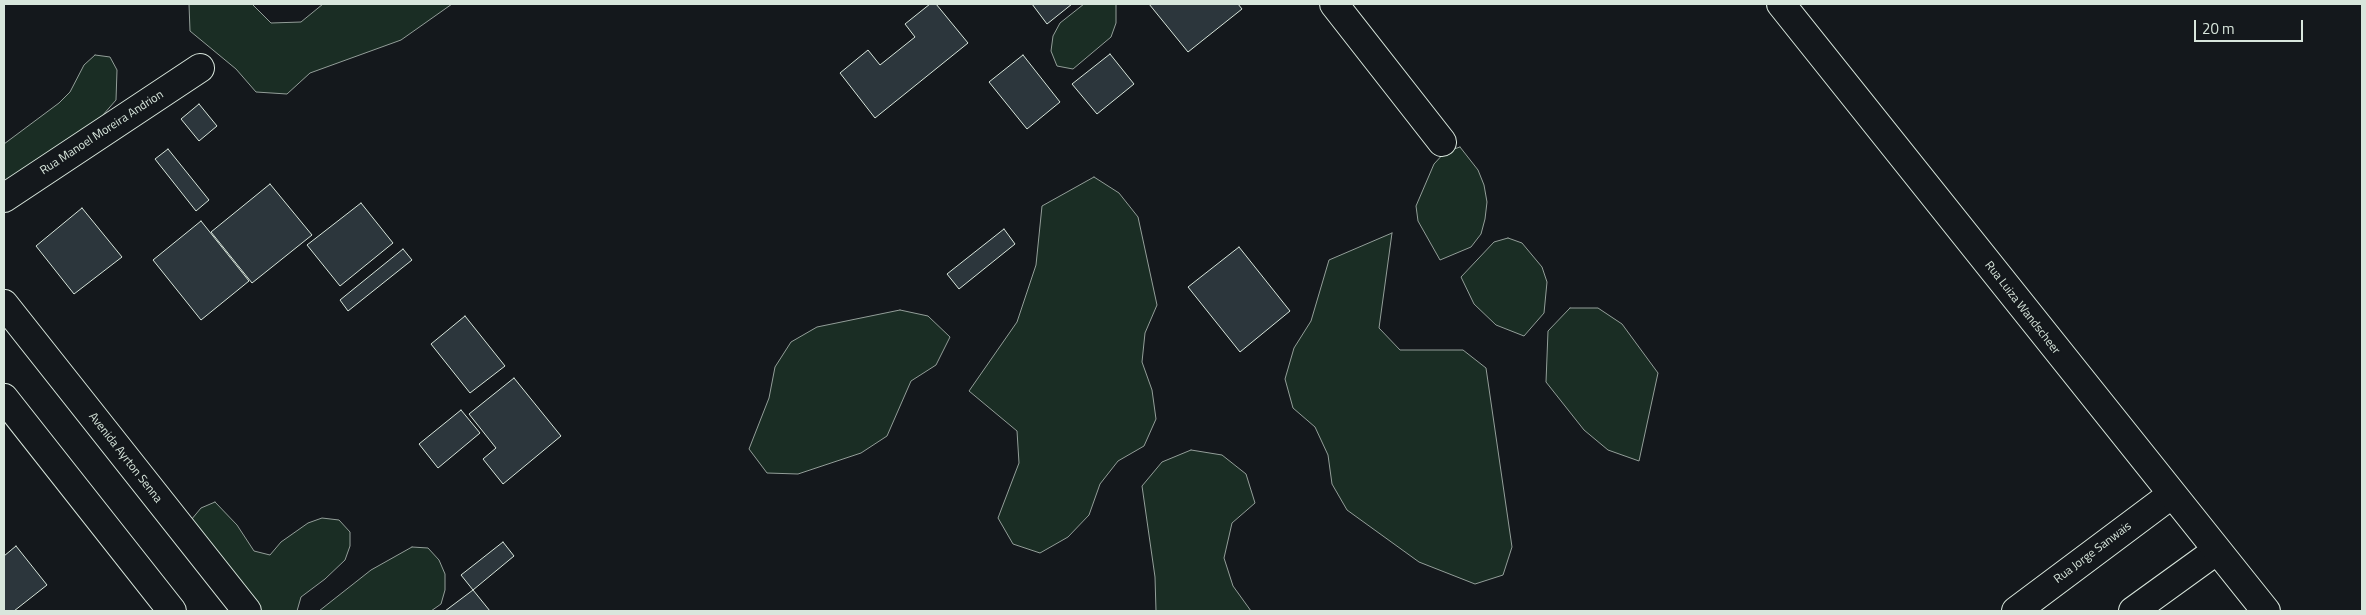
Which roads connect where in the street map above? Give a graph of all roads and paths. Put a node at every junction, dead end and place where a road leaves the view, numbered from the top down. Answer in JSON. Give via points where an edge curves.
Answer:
{"nodes":[{"id":1,"x":1334,"y":4,"type":"edge"},
{"id":2,"x":1781,"y":4,"type":"edge"},
{"id":3,"x":200,"y":68,"type":"dead end"},
{"id":4,"x":1442,"y":142,"type":"dead end"},
{"id":5,"x":4,"y":198,"type":"edge"},
{"id":6,"x":4,"y":304,"type":"edge"},
{"id":7,"x":4,"y":398,"type":"edge"},
{"id":8,"x":2171,"y":495,"type":"junction"},
{"id":9,"x":2216,"y":551,"type":"junction"},
{"id":10,"x":172,"y":611,"type":"edge"},
{"id":11,"x":247,"y":611,"type":"edge"},
{"id":12,"x":2016,"y":611,"type":"edge"},
{"id":13,"x":2133,"y":611,"type":"edge"},
{"id":14,"x":2266,"y":611,"type":"edge"}],
"edges":[{"from":1,"to":4,"type":"street"},
{"from":2,"to":8,"type":"street","name":"Rua Luiza Wandscheer"},
{"from":3,"to":5,"type":"street","name":"Rua Manoel Moreira Andrion"},
{"from":6,"to":11,"type":"street","name":"Avenida Ayrton Senna"},
{"from":7,"to":10,"type":"street"},
{"from":8,"to":9,"type":"street","name":"Rua Luiza Wandscheer"},
{"from":8,"to":12,"type":"street","name":"Rua Jorge Sanwais"},
{"from":9,"to":13,"type":"street"},
{"from":9,"to":14,"type":"street","name":"Rua Luiza Wandscheer"}]}
